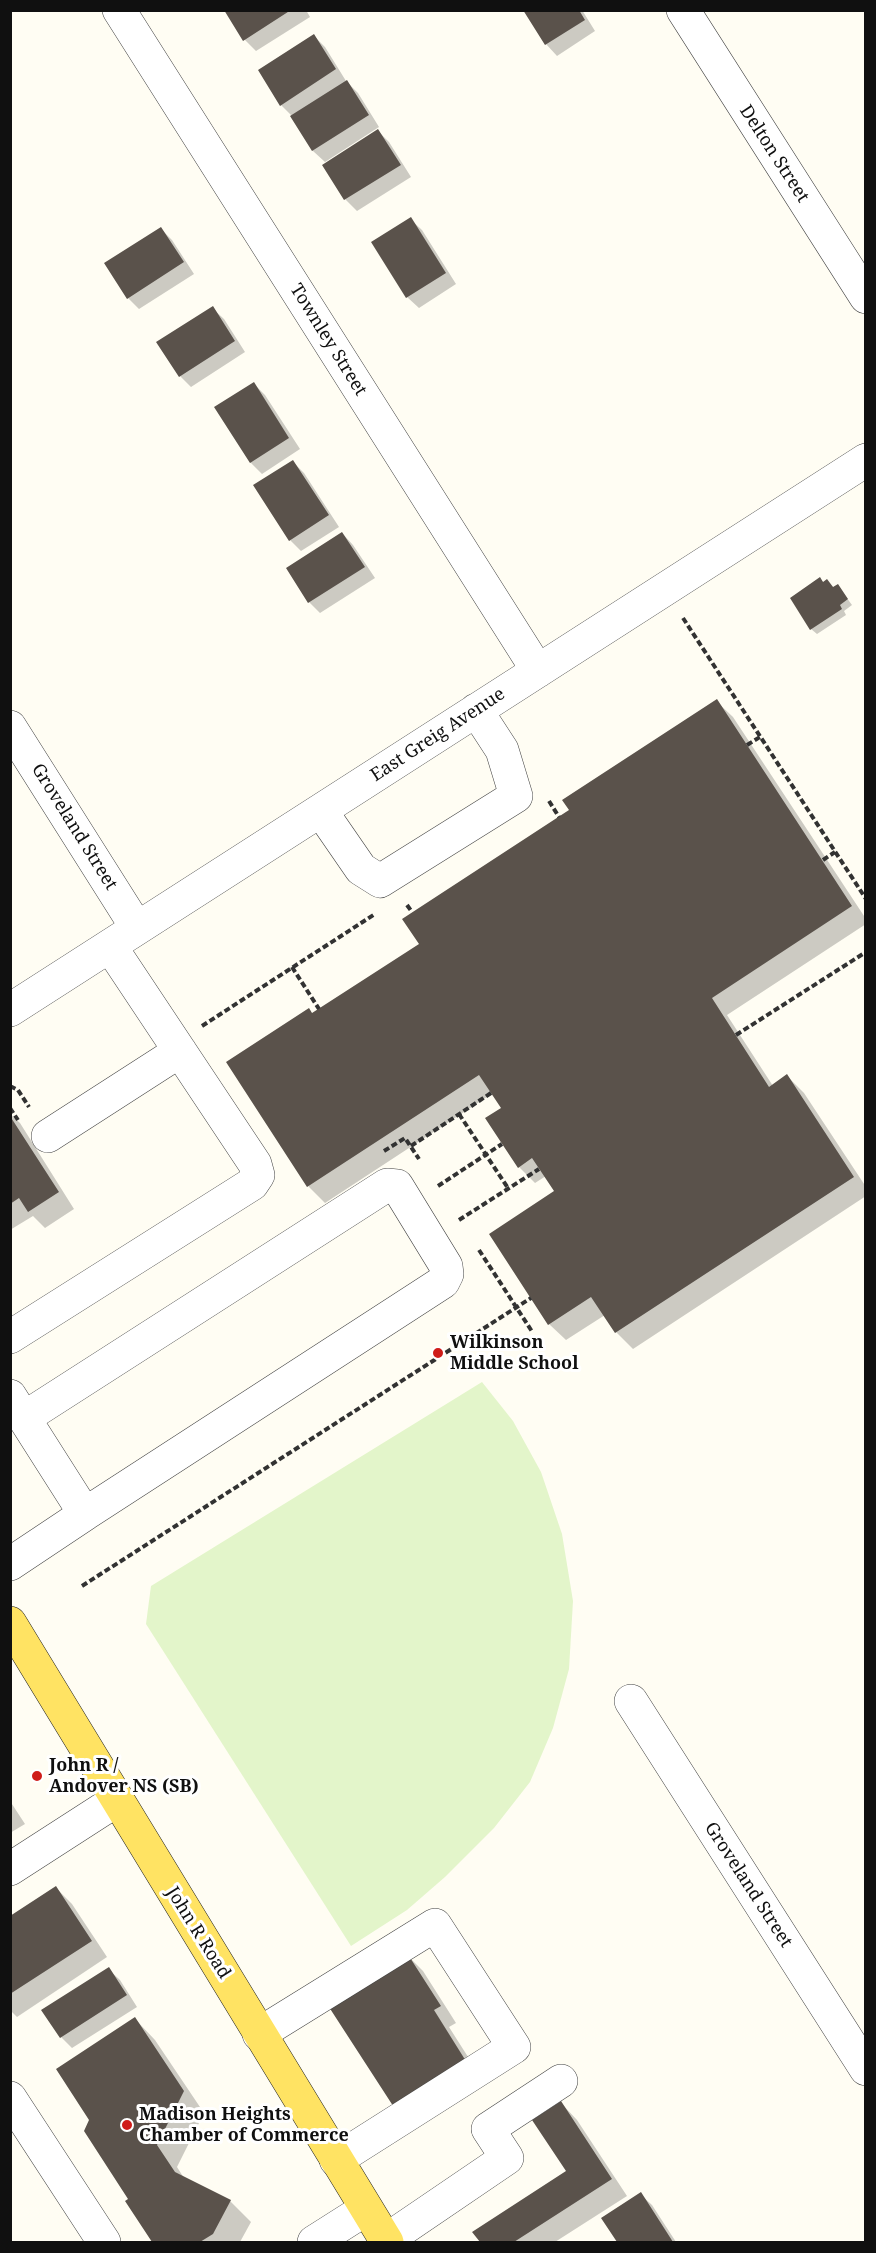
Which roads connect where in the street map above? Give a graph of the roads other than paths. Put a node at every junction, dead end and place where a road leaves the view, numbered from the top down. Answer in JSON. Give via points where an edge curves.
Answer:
{"nodes":[{"id":1,"x":119,"y":10,"type":"edge"},
{"id":2,"x":683,"y":10,"type":"edge"},
{"id":3,"x":866,"y":297,"type":"edge"},
{"id":4,"x":866,"y":459,"type":"edge"},
{"id":5,"x":538,"y":670,"type":"junction"},
{"id":6,"x":476,"y":710,"type":"junction"},
{"id":7,"x":10,"y":727,"type":"edge"},
{"id":8,"x":321,"y":811,"type":"junction"},
{"id":9,"x":137,"y":928,"type":"junction"},
{"id":10,"x":110,"y":946,"type":"junction"},
{"id":11,"x":10,"y":1010,"type":"edge"},
{"id":12,"x":180,"y":1051,"type":"junction"},
{"id":13,"x":48,"y":1136,"type":"dead end"},
{"id":14,"x":10,"y":1337,"type":"edge"},
{"id":15,"x":17,"y":1407,"type":"edge"},
{"id":16,"x":85,"y":1514,"type":"junction"},
{"id":17,"x":10,"y":1564,"type":"edge"},
{"id":18,"x":10,"y":1623,"type":"edge"},
{"id":19,"x":631,"y":1701,"type":"dead end"},
{"id":20,"x":117,"y":1800,"type":"junction"},
{"id":21,"x":10,"y":1869,"type":"edge"},
{"id":22,"x":259,"y":2034,"type":"junction"},
{"id":23,"x":866,"y":2068,"type":"edge"},
{"id":24,"x":561,"y":2082,"type":"dead end"},
{"id":25,"x":10,"y":2098,"type":"edge"},
{"id":26,"x":336,"y":2160,"type":"junction"},
{"id":27,"x":366,"y":2209,"type":"junction"},
{"id":28,"x":104,"y":2242,"type":"edge"},
{"id":29,"x":314,"y":2242,"type":"edge"},
{"id":30,"x":386,"y":2242,"type":"edge"}],
"edges":[{"from":1,"to":5,"type":"street","name":"Townley Street"},
{"from":2,"to":3,"type":"street","name":"Delton Street"},
{"from":4,"to":5,"type":"street","name":"East Greig Avenue"},
{"from":5,"to":6,"type":"street","name":"East Greig Avenue"},
{"from":6,"to":8,"type":"street","name":"East Greig Avenue"},
{"from":6,"to":8,"type":"street","via":[[502,750],[516,796],[380,881],[361,869]]},
{"from":7,"to":9,"type":"street","name":"Groveland Street"},
{"from":8,"to":9,"type":"street","name":"East Greig Avenue"},
{"from":9,"to":10,"type":"street","name":"East Greig Avenue"},
{"from":10,"to":11,"type":"street","name":"East Greig Avenue"},
{"from":10,"to":12,"type":"street"},
{"from":12,"to":13,"type":"street"},
{"from":12,"to":14,"type":"street","via":[[255,1164],[258,1175],[252,1184]]},
{"from":15,"to":16,"type":"street"},
{"from":15,"to":16,"type":"street","via":[[387,1185],[397,1186],[446,1266],[442,1282]]},
{"from":16,"to":17,"type":"street"},
{"from":18,"to":20,"type":"main road","name":"John R Road"},
{"from":19,"to":23,"type":"street","name":"Groveland Street"},
{"from":20,"to":21,"type":"street"},
{"from":20,"to":22,"type":"main road","name":"John R Road"},
{"from":22,"to":26,"type":"main road","name":"John R Road"},
{"from":22,"to":26,"type":"street","via":[[435,1925],[514,2047]]},
{"from":24,"to":30,"type":"street","via":[[488,2129],[507,2158]]},
{"from":25,"to":28,"type":"street"},
{"from":26,"to":27,"type":"main road","name":"John R Road"},
{"from":27,"to":29,"type":"street"},
{"from":27,"to":30,"type":"main road","name":"John R Road"}]}
